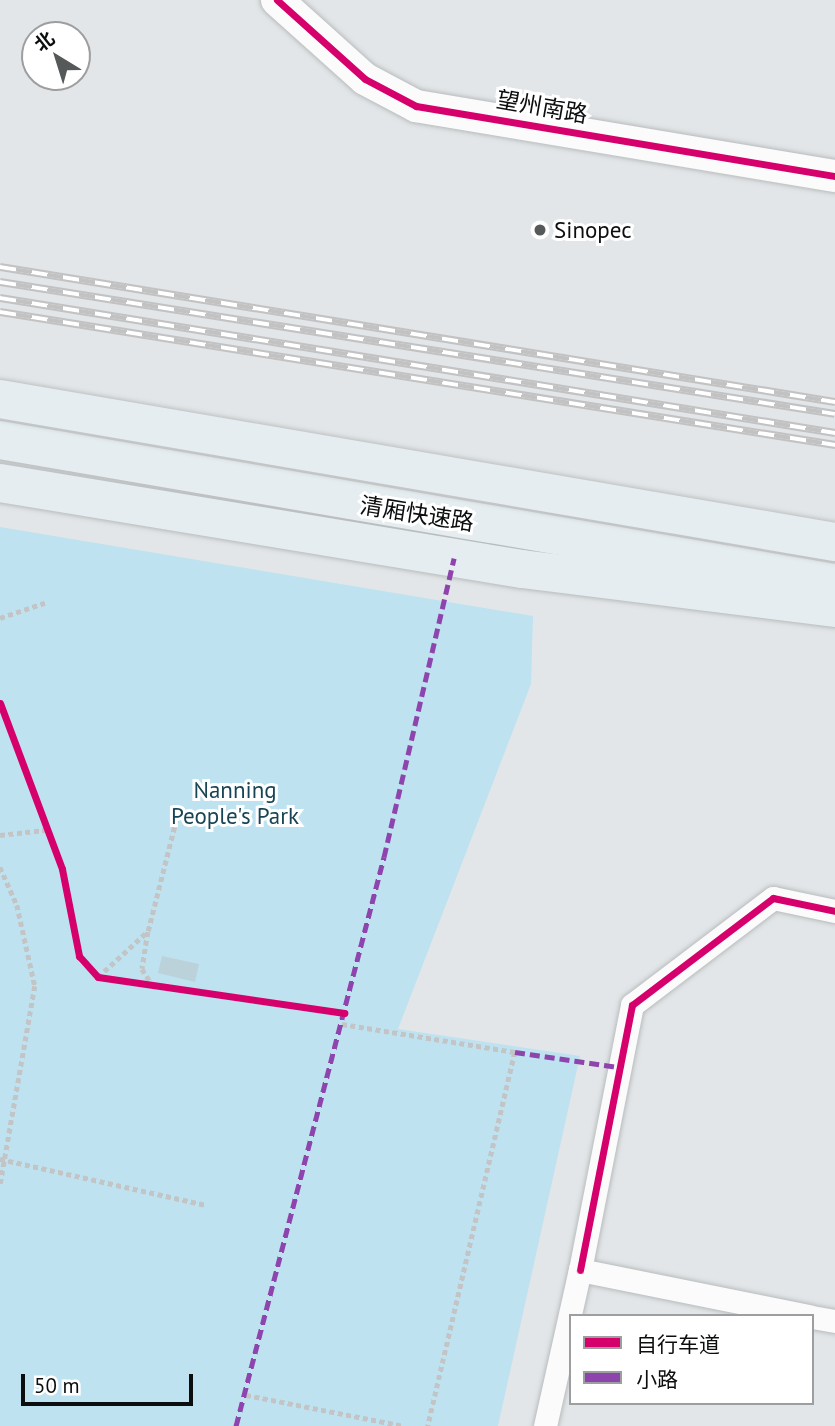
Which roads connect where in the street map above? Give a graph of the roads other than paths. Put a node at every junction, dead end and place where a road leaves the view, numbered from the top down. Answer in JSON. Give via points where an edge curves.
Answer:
{"nodes":[{"id":1,"x":276,"y":0,"type":"edge"},
{"id":2,"x":835,"y":176,"type":"edge"},
{"id":3,"x":0,"y":399,"type":"edge"},
{"id":4,"x":0,"y":440,"type":"edge"},
{"id":5,"x":0,"y":483,"type":"edge"},
{"id":6,"x":835,"y":542,"type":"edge"},
{"id":7,"x":835,"y":583,"type":"edge"},
{"id":8,"x":835,"y":608,"type":"edge"},
{"id":9,"x":835,"y":911,"type":"edge"},
{"id":10,"x":580,"y":1270,"type":"junction"},
{"id":11,"x":570,"y":1314,"type":"edge"},
{"id":12,"x":800,"y":1314,"type":"edge"},
{"id":13,"x":814,"y":1317,"type":"edge"},
{"id":14,"x":569,"y":1319,"type":"edge"},
{"id":15,"x":835,"y":1321,"type":"edge"},
{"id":16,"x":545,"y":1426,"type":"edge"}],
"edges":[{"from":1,"to":2,"type":"street","name":"望州南路","via":[[365,79],[416,106]]},
{"from":3,"to":6,"type":"highway","name":"清厢快速路","bridge":true},
{"from":4,"to":7,"type":"highway","name":"清厢快速路"},
{"from":5,"to":8,"type":"highway","via":[[522,569]]},
{"from":9,"to":10,"type":"street","via":[[773,898],[632,1005]]},
{"from":10,"to":11,"type":"street"},
{"from":10,"to":12,"type":"street"},
{"from":13,"to":15,"type":"street"},
{"from":14,"to":16,"type":"street"}]}
